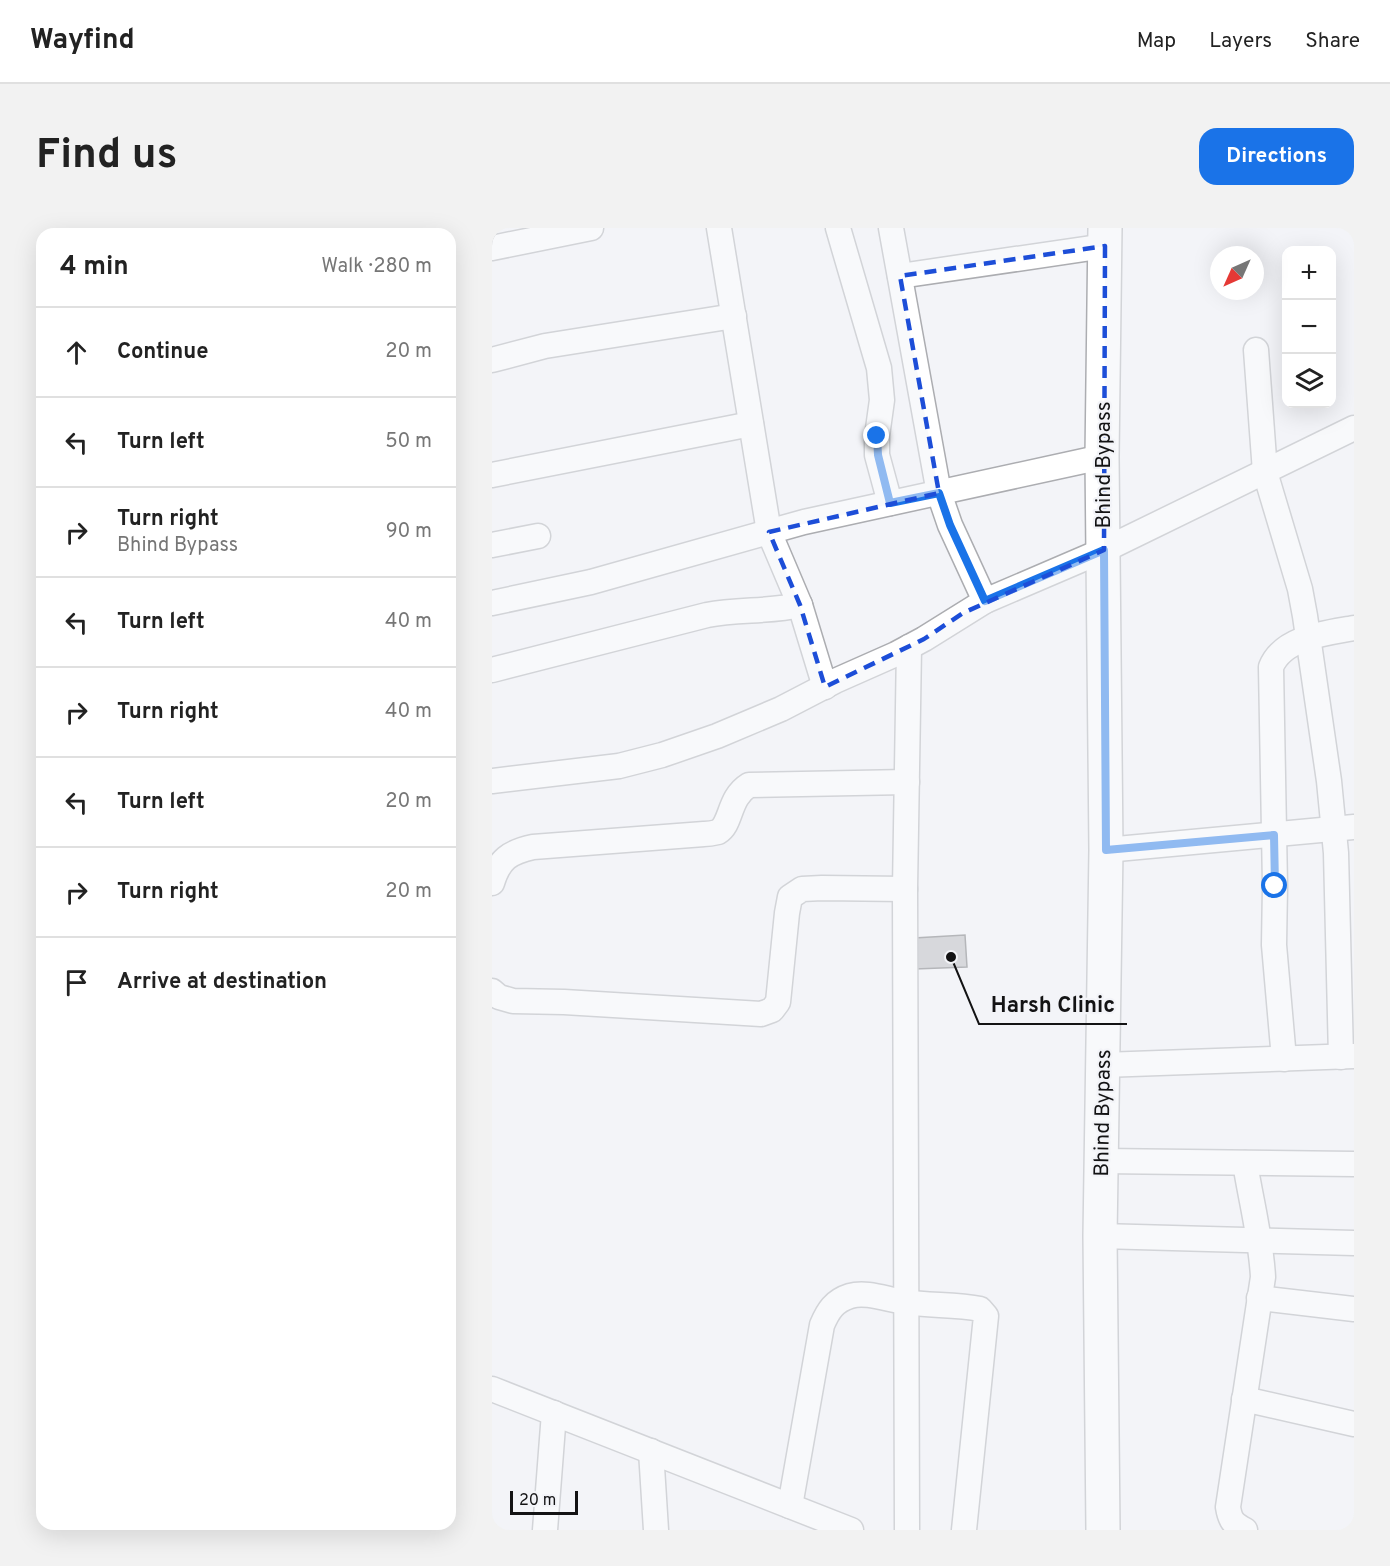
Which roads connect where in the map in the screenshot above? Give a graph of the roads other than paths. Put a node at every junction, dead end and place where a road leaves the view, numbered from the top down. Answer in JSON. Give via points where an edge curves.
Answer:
{"nodes":[{"id":1,"x":591,"y":228,"type":"edge"},
{"id":2,"x":719,"y":228,"type":"edge"},
{"id":3,"x":838,"y":228,"type":"edge"},
{"id":4,"x":891,"y":228,"type":"edge"},
{"id":5,"x":1105,"y":237,"type":"edge"},
{"id":6,"x":492,"y":248,"type":"edge"},
{"id":7,"x":900,"y":276,"type":"junction"},
{"id":8,"x":734,"y":316,"type":"junction"},
{"id":9,"x":1256,"y":350,"type":"dead end"},
{"id":10,"x":492,"y":360,"type":"edge"},
{"id":11,"x":751,"y":424,"type":"junction"},
{"id":12,"x":1354,"y":428,"type":"edge"},
{"id":13,"x":1102,"y":457,"type":"junction"},
{"id":14,"x":1265,"y":472,"type":"junction"},
{"id":15,"x":492,"y":475,"type":"edge"},
{"id":16,"x":939,"y":493,"type":"junction"},
{"id":17,"x":890,"y":503,"type":"junction"},
{"id":18,"x":769,"y":532,"type":"junction"},
{"id":19,"x":538,"y":536,"type":"dead end"},
{"id":20,"x":492,"y":545,"type":"edge"},
{"id":21,"x":1104,"y":550,"type":"junction"},
{"id":22,"x":985,"y":601,"type":"junction"},
{"id":23,"x":492,"y":603,"type":"edge"},
{"id":24,"x":800,"y":605,"type":"junction"},
{"id":25,"x":1354,"y":628,"type":"edge"},
{"id":26,"x":1309,"y":637,"type":"junction"},
{"id":27,"x":909,"y":647,"type":"junction"},
{"id":28,"x":492,"y":670,"type":"edge"},
{"id":29,"x":825,"y":687,"type":"junction"},
{"id":30,"x":492,"y":781,"type":"edge"},
{"id":31,"x":907,"y":782,"type":"junction"},
{"id":32,"x":1344,"y":827,"type":"edge"},
{"id":33,"x":1274,"y":835,"type":"junction"},
{"id":34,"x":1106,"y":850,"type":"junction"},
{"id":35,"x":492,"y":883,"type":"edge"},
{"id":36,"x":905,"y":890,"type":"junction"},
{"id":37,"x":492,"y":991,"type":"edge"},
{"id":38,"x":1348,"y":1056,"type":"edge"},
{"id":39,"x":1284,"y":1059,"type":"junction"},
{"id":40,"x":1103,"y":1065,"type":"junction"},
{"id":41,"x":1102,"y":1161,"type":"junction"},
{"id":42,"x":1245,"y":1163,"type":"junction"},
{"id":43,"x":1354,"y":1164,"type":"edge"},
{"id":44,"x":1100,"y":1236,"type":"junction"},
{"id":45,"x":1260,"y":1239,"type":"junction"},
{"id":46,"x":1354,"y":1243,"type":"edge"},
{"id":47,"x":1259,"y":1298,"type":"junction"},
{"id":48,"x":906,"y":1302,"type":"junction"},
{"id":49,"x":1354,"y":1308,"type":"edge"},
{"id":50,"x":492,"y":1389,"type":"edge"},
{"id":51,"x":1244,"y":1399,"type":"junction"},
{"id":52,"x":554,"y":1413,"type":"junction"},
{"id":53,"x":1354,"y":1424,"type":"edge"},
{"id":54,"x":651,"y":1451,"type":"junction"},
{"id":55,"x":790,"y":1506,"type":"junction"},
{"id":56,"x":545,"y":1530,"type":"edge"},
{"id":57,"x":656,"y":1530,"type":"edge"},
{"id":58,"x":851,"y":1530,"type":"edge"},
{"id":59,"x":907,"y":1530,"type":"edge"},
{"id":60,"x":964,"y":1530,"type":"edge"},
{"id":61,"x":1103,"y":1530,"type":"edge"},
{"id":62,"x":1245,"y":1530,"type":"edge"}],
"edges":[{"from":1,"to":6,"type":"street"},
{"from":2,"to":8,"type":"street"},
{"from":3,"to":17,"type":"street","via":[[879,368],[882,400],[878,455]]},
{"from":4,"to":7,"type":"street"},
{"from":5,"to":7,"type":"street"},
{"from":5,"to":13,"type":"street","name":"Bhind Bypass"},
{"from":7,"to":16,"type":"street"},
{"from":8,"to":10,"type":"street","via":[[545,346]]},
{"from":8,"to":11,"type":"street"},
{"from":9,"to":14,"type":"street"},
{"from":11,"to":15,"type":"street"},
{"from":11,"to":18,"type":"street"},
{"from":12,"to":14,"type":"street"},
{"from":13,"to":16,"type":"street"},
{"from":13,"to":21,"type":"street","name":"Bhind Bypass"},
{"from":14,"to":21,"type":"street"},
{"from":14,"to":26,"type":"street","via":[[1300,589]]},
{"from":16,"to":17,"type":"street"},
{"from":16,"to":22,"type":"street"},
{"from":17,"to":18,"type":"street"},
{"from":18,"to":23,"type":"street","via":[[591,582]]},
{"from":18,"to":24,"type":"street"},
{"from":19,"to":20,"type":"street"},
{"from":21,"to":22,"type":"street"},
{"from":21,"to":34,"type":"street","name":"Bhind Bypass"},
{"from":22,"to":27,"type":"street"},
{"from":24,"to":28,"type":"street","via":[[725,611]]},
{"from":24,"to":29,"type":"street"},
{"from":25,"to":26,"type":"street"},
{"from":26,"to":32,"type":"street"},
{"from":26,"to":33,"type":"street","via":[[1280,653],[1271,667]]},
{"from":27,"to":29,"type":"street"},
{"from":27,"to":31,"type":"street"},
{"from":29,"to":30,"type":"street","via":[[717,736],[662,755],[603,769]]},
{"from":31,"to":35,"type":"street","via":[[749,785],[733,800],[726,824],[718,831],[533,847],[514,852],[503,861]]},
{"from":31,"to":36,"type":"street"},
{"from":32,"to":33,"type":"street"},
{"from":32,"to":38,"type":"street","via":[[1336,853]]},
{"from":33,"to":34,"type":"street"},
{"from":33,"to":39,"type":"street","via":[[1274,945]]},
{"from":34,"to":40,"type":"street","name":"Bhind Bypass"},
{"from":36,"to":37,"type":"street","via":[[802,889],[790,897],[778,1002],[772,1010],[761,1014],[513,1001]]},
{"from":36,"to":48,"type":"street"},
{"from":38,"to":39,"type":"street"},
{"from":39,"to":40,"type":"street"},
{"from":40,"to":41,"type":"street","name":"Bhind Bypass"},
{"from":41,"to":42,"type":"street"},
{"from":41,"to":44,"type":"street","name":"Bhind Bypass"},
{"from":42,"to":43,"type":"street"},
{"from":42,"to":45,"type":"street"},
{"from":44,"to":45,"type":"street"},
{"from":44,"to":61,"type":"street","name":"Bhind Bypass"},
{"from":45,"to":46,"type":"street"},
{"from":45,"to":47,"type":"street","via":[[1263,1277]]},
{"from":47,"to":49,"type":"street"},
{"from":47,"to":51,"type":"street"},
{"from":48,"to":55,"type":"street","via":[[850,1296],[828,1311],[822,1325]]},
{"from":48,"to":59,"type":"street"},
{"from":48,"to":60,"type":"street","via":[[968,1306],[980,1309],[986,1316]]},
{"from":50,"to":52,"type":"street"},
{"from":51,"to":53,"type":"street"},
{"from":51,"to":62,"type":"street","via":[[1228,1507],[1230,1519]]},
{"from":52,"to":54,"type":"street"},
{"from":52,"to":56,"type":"street"},
{"from":54,"to":55,"type":"street"},
{"from":54,"to":57,"type":"street"},
{"from":55,"to":58,"type":"street"}]}
